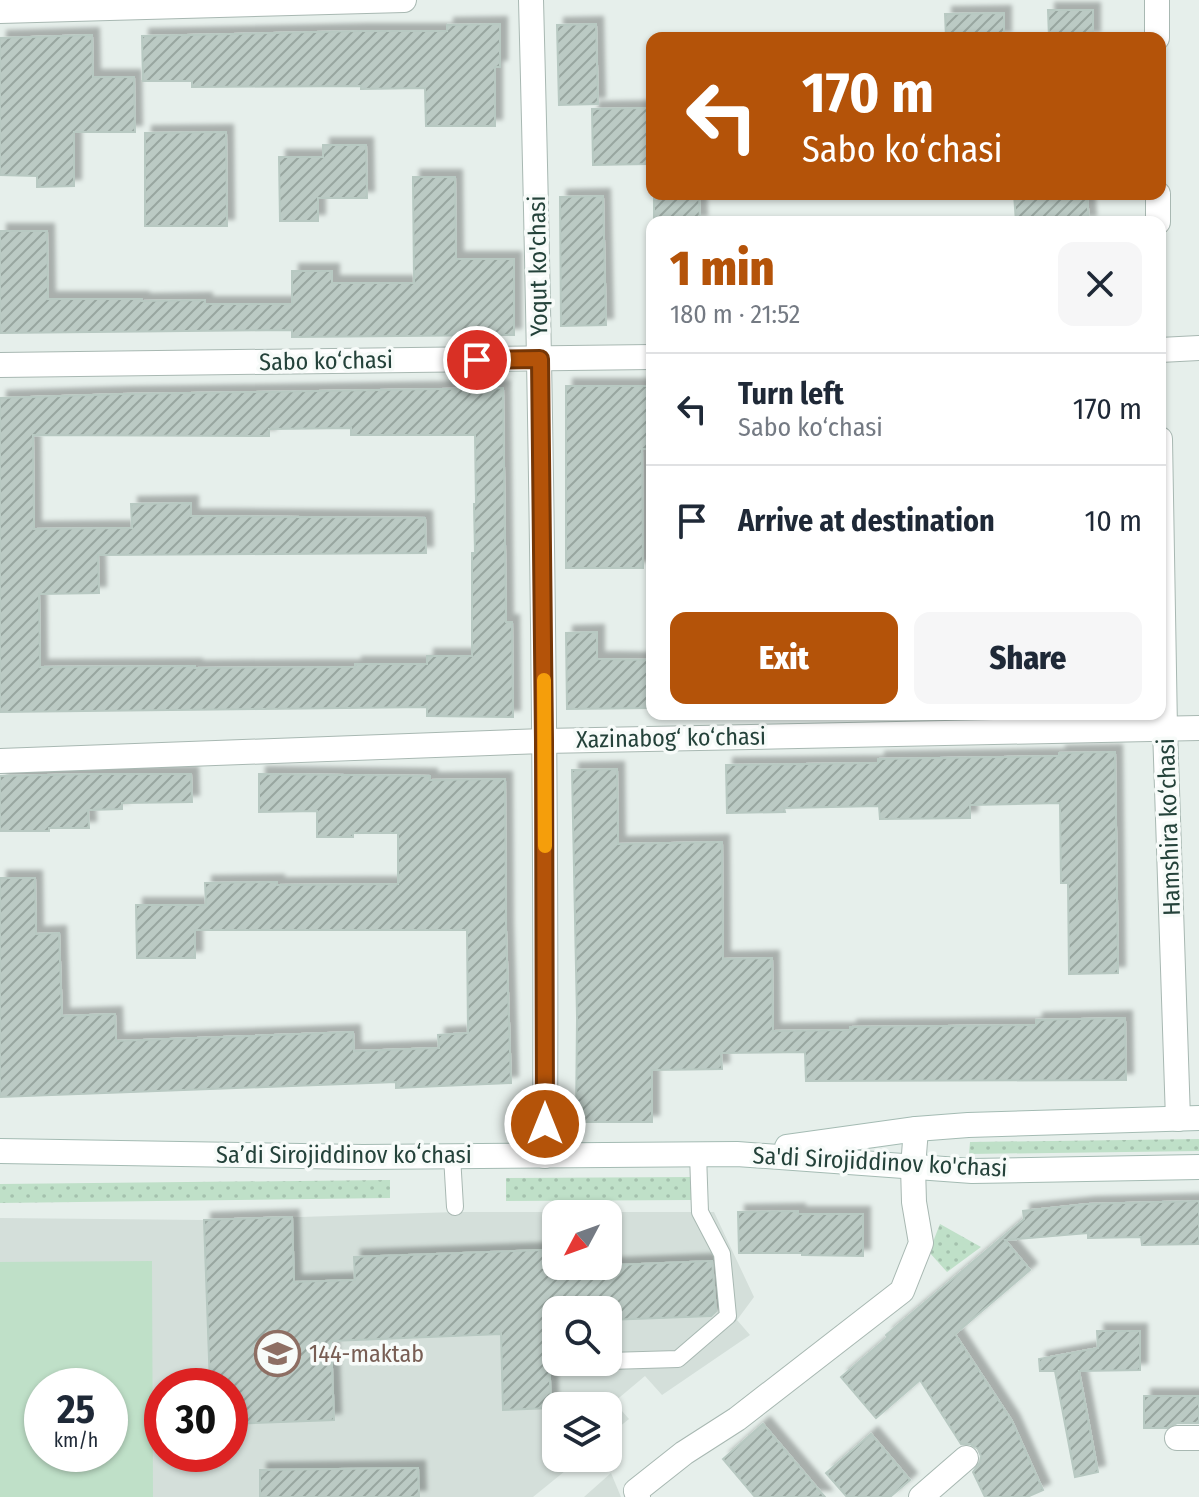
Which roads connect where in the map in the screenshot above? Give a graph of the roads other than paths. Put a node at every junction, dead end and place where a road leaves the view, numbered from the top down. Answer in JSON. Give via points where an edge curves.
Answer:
{"nodes":[{"id":1,"x":404,"y":0,"type":"edge"},
{"id":2,"x":531,"y":0,"type":"edge"},
{"id":3,"x":1157,"y":0,"type":"edge"},
{"id":4,"x":271,"y":2,"type":"edge"},
{"id":5,"x":0,"y":11,"type":"edge"},
{"id":6,"x":1157,"y":32,"type":"edge"},
{"id":7,"x":1199,"y":348,"type":"edge"},
{"id":8,"x":1166,"y":350,"type":"edge"},
{"id":9,"x":646,"y":357,"type":"edge"},
{"id":10,"x":540,"y":359,"type":"junction"},
{"id":11,"x":0,"y":365,"type":"edge"},
{"id":12,"x":1165,"y":720,"type":"edge"},
{"id":13,"x":1199,"y":728,"type":"edge"},
{"id":14,"x":1165,"y":729,"type":"junction"},
{"id":15,"x":544,"y":741,"type":"junction"},
{"id":16,"x":0,"y":761,"type":"edge"},
{"id":17,"x":1188,"y":1118,"type":"edge"},
{"id":18,"x":916,"y":1129,"type":"junction"},
{"id":19,"x":0,"y":1151,"type":"edge"},
{"id":20,"x":698,"y":1154,"type":"junction"},
{"id":21,"x":737,"y":1154,"type":"junction"},
{"id":22,"x":452,"y":1156,"type":"junction"},
{"id":23,"x":545,"y":1156,"type":"junction"},
{"id":24,"x":913,"y":1167,"type":"junction"},
{"id":25,"x":1199,"y":1167,"type":"edge"},
{"id":26,"x":455,"y":1207,"type":"dead end"},
{"id":27,"x":622,"y":1361,"type":"edge"},
{"id":28,"x":966,"y":1458,"type":"dead end"},
{"id":29,"x":634,"y":1495,"type":"edge"},
{"id":30,"x":921,"y":1497,"type":"edge"}],
"edges":[{"from":1,"to":4,"type":"street"},
{"from":2,"to":10,"type":"street","name":"Yoqut ko'chasi"},
{"from":3,"to":6,"type":"street"},
{"from":4,"to":5,"type":"street"},
{"from":7,"to":8,"type":"street"},
{"from":9,"to":10,"type":"street","name":"Sabo ko‘chasi"},
{"from":10,"to":11,"type":"street","name":"Sabo ko‘chasi"},
{"from":10,"to":15,"type":"street","name":"Yoqut ko'chasi"},
{"from":12,"to":14,"type":"street","name":"Hamshira ko‘chasi"},
{"from":13,"to":14,"type":"street","name":"Xazinabog‘ ko‘chasi"},
{"from":14,"to":15,"type":"street","name":"Xazinabog‘ ko‘chasi"},
{"from":14,"to":17,"type":"street","name":"Hamshira ko‘chasi"},
{"from":15,"to":16,"type":"street","name":"Xazinabog‘ ko‘chasi"},
{"from":15,"to":23,"type":"street","name":"Yoqut ko'chasi"},
{"from":17,"to":18,"type":"street","name":"Sa'di Sirojiddinov ko'chasi"},
{"from":18,"to":21,"type":"street","name":"Sa'di Sirojiddinov ko'chasi"},
{"from":18,"to":24,"type":"street"},
{"from":19,"to":22,"type":"street","name":"Saʼdi Sirojiddinov koʻchasi"},
{"from":20,"to":21,"type":"street","name":"Saʼdi Sirojiddinov koʻchasi"},
{"from":20,"to":23,"type":"street","name":"Saʼdi Sirojiddinov koʻchasi"},
{"from":20,"to":27,"type":"lane","via":[[700,1212],[722,1254],[728,1316],[678,1359]]},
{"from":21,"to":24,"type":"street","name":"Sa'di Sirojiddinov ko'chasi"},
{"from":22,"to":23,"type":"street","name":"Saʼdi Sirojiddinov koʻchasi"},
{"from":22,"to":26,"type":"lane"},
{"from":24,"to":25,"type":"street","name":"Sa'di Sirojiddinov ko'chasi"},
{"from":24,"to":29,"type":"street","via":[[921,1243],[902,1291]]},
{"from":28,"to":30,"type":"street"}]}
